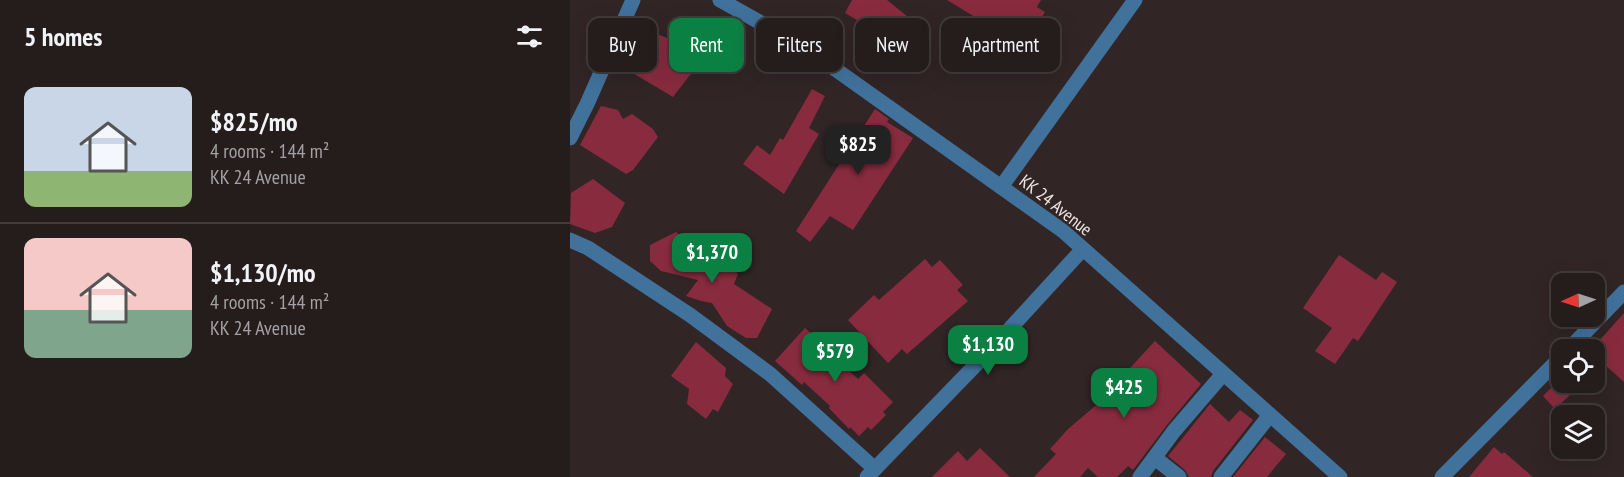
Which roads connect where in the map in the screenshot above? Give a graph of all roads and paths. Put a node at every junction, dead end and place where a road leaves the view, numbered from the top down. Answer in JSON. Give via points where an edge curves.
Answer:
{"nodes":[{"id":1,"x":633,"y":0,"type":"edge"},
{"id":2,"x":720,"y":0,"type":"edge"},
{"id":3,"x":1127,"y":4,"type":"edge"},
{"id":4,"x":570,"y":138,"type":"edge"},
{"id":5,"x":1001,"y":187,"type":"junction"},
{"id":6,"x":570,"y":240,"type":"edge"},
{"id":7,"x":1082,"y":250,"type":"junction"},
{"id":8,"x":1624,"y":292,"type":"edge"},
{"id":9,"x":1579,"y":339,"type":"edge"},
{"id":10,"x":1551,"y":367,"type":"edge"},
{"id":11,"x":1223,"y":374,"type":"junction"},
{"id":12,"x":1270,"y":415,"type":"junction"},
{"id":13,"x":1155,"y":458,"type":"junction"},
{"id":14,"x":871,"y":473,"type":"edge"},
{"id":15,"x":1140,"y":477,"type":"edge"},
{"id":16,"x":1179,"y":477,"type":"edge"},
{"id":17,"x":1221,"y":477,"type":"edge"},
{"id":18,"x":1340,"y":477,"type":"edge"},
{"id":19,"x":1442,"y":477,"type":"edge"}],
"edges":[{"from":1,"to":4,"type":"street"},
{"from":2,"to":5,"type":"street","name":"KK 24 Avenue","via":[[804,47]]},
{"from":3,"to":5,"type":"street"},
{"from":5,"to":7,"type":"street","name":"KK 24 Avenue","via":[[1063,231]]},
{"from":6,"to":14,"type":"street","via":[[690,315],[770,374]]},
{"from":7,"to":11,"type":"street","name":"KK 24 Avenue"},
{"from":7,"to":14,"type":"street"},
{"from":8,"to":9,"type":"street"},
{"from":10,"to":19,"type":"street"},
{"from":11,"to":12,"type":"street","name":"KK 24 Avenue"},
{"from":11,"to":13,"type":"street"},
{"from":12,"to":17,"type":"street"},
{"from":12,"to":18,"type":"street","name":"KK 24 Avenue"},
{"from":13,"to":15,"type":"street"},
{"from":13,"to":16,"type":"street"}]}
